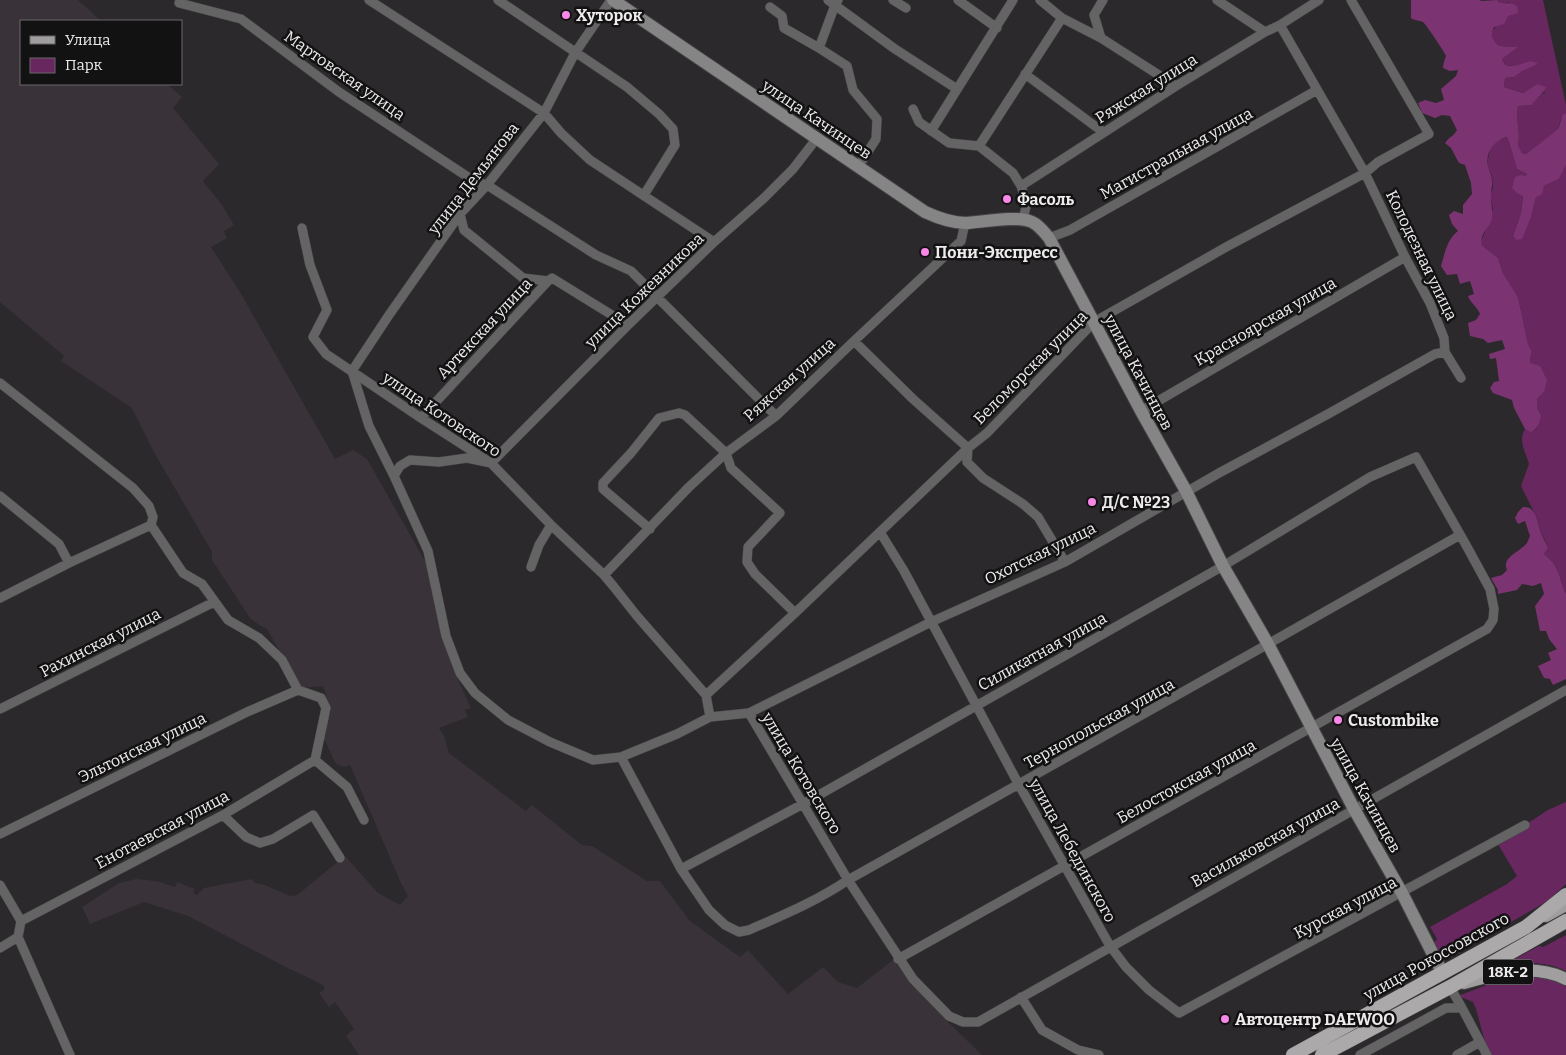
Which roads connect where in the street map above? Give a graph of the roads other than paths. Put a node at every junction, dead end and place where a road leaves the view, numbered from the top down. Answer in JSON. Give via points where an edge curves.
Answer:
{"nodes":[{"id":1,"x":369,"y":0,"type":"edge"},
{"id":2,"x":498,"y":0,"type":"edge"},
{"id":3,"x":612,"y":0,"type":"edge"},
{"id":4,"x":894,"y":0,"type":"edge"},
{"id":5,"x":958,"y":0,"type":"edge"},
{"id":6,"x":1013,"y":0,"type":"edge"},
{"id":7,"x":1040,"y":0,"type":"edge"},
{"id":8,"x":1103,"y":0,"type":"edge"},
{"id":9,"x":1217,"y":0,"type":"edge"},
{"id":10,"x":1319,"y":0,"type":"edge"},
{"id":11,"x":1351,"y":0,"type":"edge"},
{"id":12,"x":834,"y":2,"type":"edge"},
{"id":13,"x":180,"y":3,"type":"dead end"},
{"id":14,"x":770,"y":7,"type":"dead end"},
{"id":15,"x":906,"y":8,"type":"dead end"},
{"id":16,"x":1062,"y":18,"type":"junction"},
{"id":17,"x":1280,"y":25,"type":"junction"},
{"id":18,"x":997,"y":28,"type":"junction"},
{"id":19,"x":1265,"y":32,"type":"junction"},
{"id":20,"x":1101,"y":38,"type":"junction"},
{"id":21,"x":819,"y":48,"type":"junction"},
{"id":22,"x":575,"y":53,"type":"junction"},
{"id":23,"x":1025,"y":74,"type":"junction"},
{"id":24,"x":1176,"y":86,"type":"junction"},
{"id":25,"x":957,"y":89,"type":"junction"},
{"id":26,"x":1317,"y":90,"type":"junction"},
{"id":27,"x":913,"y":109,"type":"dead end"},
{"id":28,"x":544,"y":113,"type":"junction"},
{"id":29,"x":931,"y":131,"type":"junction"},
{"id":30,"x":1104,"y":132,"type":"junction"},
{"id":31,"x":817,"y":138,"type":"junction"},
{"id":32,"x":979,"y":146,"type":"junction"},
{"id":33,"x":858,"y":166,"type":"junction"},
{"id":34,"x":1365,"y":173,"type":"junction"},
{"id":35,"x":487,"y":186,"type":"junction"},
{"id":36,"x":1020,"y":186,"type":"junction"},
{"id":37,"x":644,"y":196,"type":"junction"},
{"id":38,"x":460,"y":214,"type":"junction"},
{"id":39,"x":1023,"y":220,"type":"junction"},
{"id":40,"x":965,"y":223,"type":"junction"},
{"id":41,"x":302,"y":228,"type":"dead end"},
{"id":42,"x":1048,"y":238,"type":"junction"},
{"id":43,"x":714,"y":242,"type":"junction"},
{"id":44,"x":1406,"y":257,"type":"junction"},
{"id":45,"x":548,"y":281,"type":"junction"},
{"id":46,"x":658,"y":296,"type":"junction"},
{"id":47,"x":1094,"y":322,"type":"junction"},
{"id":48,"x":628,"y":325,"type":"junction"},
{"id":49,"x":854,"y":341,"type":"junction"},
{"id":50,"x":1444,"y":352,"type":"junction"},
{"id":51,"x":352,"y":371,"type":"junction"},
{"id":52,"x":1461,"y":378,"type":"dead end"},
{"id":53,"x":0,"y":384,"type":"edge"},
{"id":54,"x":1140,"y":411,"type":"junction"},
{"id":55,"x":776,"y":416,"type":"junction"},
{"id":56,"x":421,"y":418,"type":"junction"},
{"id":57,"x":968,"y":448,"type":"junction"},
{"id":58,"x":726,"y":452,"type":"junction"},
{"id":59,"x":491,"y":463,"type":"junction"},
{"id":60,"x":394,"y":476,"type":"junction"},
{"id":61,"x":1186,"y":492,"type":"junction"},
{"id":62,"x":0,"y":496,"type":"edge"},
{"id":63,"x":151,"y":525,"type":"junction"},
{"id":64,"x":550,"y":525,"type":"junction"},
{"id":65,"x":650,"y":529,"type":"junction"},
{"id":66,"x":880,"y":532,"type":"junction"},
{"id":67,"x":1460,"y":535,"type":"junction"},
{"id":68,"x":1065,"y":562,"type":"junction"},
{"id":69,"x":69,"y":563,"type":"junction"},
{"id":70,"x":1224,"y":566,"type":"junction"},
{"id":71,"x":531,"y":567,"type":"dead end"},
{"id":72,"x":604,"y":575,"type":"junction"},
{"id":73,"x":0,"y":598,"type":"edge"},
{"id":74,"x":214,"y":602,"type":"junction"},
{"id":75,"x":795,"y":613,"type":"junction"},
{"id":76,"x":931,"y":622,"type":"junction"},
{"id":77,"x":1268,"y":644,"type":"junction"},
{"id":78,"x":298,"y":690,"type":"junction"},
{"id":79,"x":1566,"y":690,"type":"edge"},
{"id":80,"x":706,"y":695,"type":"junction"},
{"id":81,"x":976,"y":706,"type":"junction"},
{"id":82,"x":0,"y":709,"type":"edge"},
{"id":83,"x":749,"y":713,"type":"junction"},
{"id":84,"x":710,"y":717,"type":"junction"},
{"id":85,"x":1312,"y":728,"type":"junction"},
{"id":86,"x":621,"y":757,"type":"junction"},
{"id":87,"x":315,"y":760,"type":"junction"},
{"id":88,"x":1019,"y":784,"type":"junction"},
{"id":89,"x":803,"y":804,"type":"junction"},
{"id":90,"x":1354,"y":809,"type":"junction"},
{"id":91,"x":223,"y":815,"type":"junction"},
{"id":92,"x":364,"y":820,"type":"dead end"},
{"id":93,"x":1525,"y":825,"type":"dead end"},
{"id":94,"x":0,"y":834,"type":"edge"},
{"id":95,"x":340,"y":858,"type":"dead end"},
{"id":96,"x":1064,"y":866,"type":"junction"},
{"id":97,"x":681,"y":869,"type":"junction"},
{"id":98,"x":848,"y":880,"type":"junction"},
{"id":99,"x":0,"y":884,"type":"edge"},
{"id":100,"x":1402,"y":893,"type":"junction"},
{"id":101,"x":1566,"y":895,"type":"edge"},
{"id":102,"x":1566,"y":906,"type":"edge"},
{"id":103,"x":21,"y":921,"type":"junction"},
{"id":104,"x":1566,"y":921,"type":"edge"},
{"id":105,"x":1526,"y":927,"type":"junction"},
{"id":106,"x":18,"y":938,"type":"junction"},
{"id":107,"x":1110,"y":946,"type":"junction"},
{"id":108,"x":0,"y":948,"type":"edge"},
{"id":109,"x":898,"y":959,"type":"junction"},
{"id":110,"x":1442,"y":972,"type":"junction"},
{"id":111,"x":1566,"y":979,"type":"edge"},
{"id":112,"x":1450,"y":987,"type":"junction"},
{"id":113,"x":1021,"y":997,"type":"junction"},
{"id":114,"x":1462,"y":1008,"type":"junction"},
{"id":115,"x":1480,"y":1042,"type":"junction"},
{"id":116,"x":70,"y":1055,"type":"edge"},
{"id":117,"x":1099,"y":1055,"type":"edge"},
{"id":118,"x":1293,"y":1055,"type":"edge"},
{"id":119,"x":1322,"y":1055,"type":"edge"},
{"id":120,"x":1360,"y":1055,"type":"edge"},
{"id":121,"x":1456,"y":1055,"type":"edge"},
{"id":122,"x":1486,"y":1055,"type":"edge"}],
"edges":[{"from":1,"to":28,"type":"street"},
{"from":2,"to":22,"type":"street"},
{"from":3,"to":22,"type":"street","name":"улица Демьянова"},
{"from":3,"to":31,"type":"main road","name":"улица Качинцев"},
{"from":4,"to":15,"type":"street"},
{"from":5,"to":18,"type":"street"},
{"from":6,"to":18,"type":"street"},
{"from":7,"to":16,"type":"street"},
{"from":8,"to":20,"type":"street","via":[[1094,16]]},
{"from":9,"to":19,"type":"street"},
{"from":10,"to":17,"type":"street","name":"Ряжская улица"},
{"from":11,"to":34,"type":"street","name":"Беломорская улица","via":[[1429,134],[1378,162]]},
{"from":12,"to":21,"type":"street"},
{"from":12,"to":25,"type":"street","via":[[896,49]]},
{"from":13,"to":35,"type":"street","name":"Мартовская улица","via":[[241,19],[391,127]]},
{"from":14,"to":21,"type":"street","via":[[782,16],[784,28]]},
{"from":16,"to":20,"type":"street"},
{"from":16,"to":23,"type":"street"},
{"from":17,"to":19,"type":"street","name":"Ряжская улица"},
{"from":17,"to":26,"type":"street","name":"Колодезная улица"},
{"from":18,"to":25,"type":"street"},
{"from":19,"to":24,"type":"street","name":"Ряжская улица"},
{"from":20,"to":24,"type":"street"},
{"from":21,"to":33,"type":"street","via":[[847,66],[853,90],[878,119],[876,138]]},
{"from":22,"to":28,"type":"street","name":"улица Демьянова"},
{"from":22,"to":37,"type":"street","via":[[627,87],[673,129],[675,145]]},
{"from":23,"to":30,"type":"street"},
{"from":23,"to":32,"type":"street"},
{"from":24,"to":30,"type":"street","name":"Ряжская улица"},
{"from":25,"to":29,"type":"street"},
{"from":26,"to":34,"type":"street","name":"Колодезная улица"},
{"from":26,"to":42,"type":"street","name":"Магистральная улица","via":[[1070,230]]},
{"from":27,"to":29,"type":"street","via":[[919,122]]},
{"from":28,"to":35,"type":"street","name":"улица Демьянова"},
{"from":28,"to":37,"type":"street","via":[[590,160]]},
{"from":29,"to":32,"type":"street","via":[[950,143]]},
{"from":30,"to":36,"type":"street","name":"Ряжская улица"},
{"from":31,"to":33,"type":"main road","name":"улица Качинцев"},
{"from":31,"to":43,"type":"street","name":"улица Кожевникова","via":[[793,169]]},
{"from":32,"to":36,"type":"street","via":[[1013,172]]},
{"from":33,"to":40,"type":"main road","name":"улица Качинцев","via":[[925,212],[943,220]]},
{"from":34,"to":44,"type":"street","name":"Колодезная улица"},
{"from":34,"to":47,"type":"street","name":"Беломорская улица"},
{"from":35,"to":38,"type":"street","name":"улица Демьянова"},
{"from":35,"to":46,"type":"street","name":"Мартовская улица","via":[[596,255],[631,271]]},
{"from":36,"to":39,"type":"street","via":[[1027,203]]},
{"from":37,"to":43,"type":"street"},
{"from":38,"to":45,"type":"street","via":[[464,230],[523,278]]},
{"from":38,"to":51,"type":"street","name":"улица Демьянова"},
{"from":39,"to":40,"type":"main road","name":"улица Качинцев"},
{"from":39,"to":42,"type":"main road","name":"улица Качинцев","via":[[1042,229]]},
{"from":40,"to":49,"type":"street","name":"Ряжская улица","via":[[961,241]]},
{"from":41,"to":51,"type":"street","name":"улица Котовского","via":[[310,265],[327,310],[313,337],[326,354]]},
{"from":42,"to":47,"type":"main road","name":"улица Качинцев"},
{"from":43,"to":46,"type":"street","name":"улица Кожевникова"},
{"from":44,"to":50,"type":"street","name":"Колодезная улица","via":[[1444,338]]},
{"from":44,"to":54,"type":"street","name":"Красноярская улица"},
{"from":45,"to":48,"type":"street","via":[[552,278]]},
{"from":45,"to":56,"type":"street","name":"Артекская улица"},
{"from":46,"to":48,"type":"street","name":"улица Кожевникова"},
{"from":46,"to":55,"type":"street","name":"Мартовская улица"},
{"from":47,"to":54,"type":"main road","name":"улица Качинцев"},
{"from":47,"to":57,"type":"street","name":"Беломорская улица","via":[[987,433]]},
{"from":48,"to":59,"type":"street","name":"улица Кожевникова"},
{"from":49,"to":55,"type":"street","name":"Ряжская улица"},
{"from":49,"to":57,"type":"street"},
{"from":50,"to":52,"type":"street","name":"Колодезная улица"},
{"from":50,"to":61,"type":"street","name":"Охотская улица","via":[[1435,354]]},
{"from":51,"to":56,"type":"street","name":"улица Котовского"},
{"from":51,"to":60,"type":"street","via":[[369,426]]},
{"from":53,"to":63,"type":"street","via":[[134,488],[150,506]]},
{"from":54,"to":61,"type":"main road","name":"улица Качинцев"},
{"from":55,"to":58,"type":"street","name":"Ряжская улица"},
{"from":56,"to":59,"type":"street","name":"улица Котовского"},
{"from":57,"to":66,"type":"street","name":"Беломорская улица"},
{"from":57,"to":68,"type":"street","via":[[968,462],[983,478],[1038,517]]},
{"from":58,"to":65,"type":"street","name":"Ряжская улица"},
{"from":58,"to":65,"type":"street","via":[[685,415],[679,413],[660,418],[604,483],[603,489]]},
{"from":58,"to":75,"type":"street","via":[[732,468],[780,513],[748,547],[747,562]]},
{"from":59,"to":60,"type":"street","via":[[466,458],[439,462],[410,460],[400,466]]},
{"from":59,"to":64,"type":"street","name":"улица Котовского"},
{"from":60,"to":86,"type":"street","via":[[428,551],[446,636],[460,673],[475,694],[508,720],[593,760]]},
{"from":61,"to":68,"type":"street","name":"Охотская улица"},
{"from":61,"to":70,"type":"main road","name":"улица Качинцев"},
{"from":62,"to":69,"type":"street","via":[[59,544]]},
{"from":63,"to":69,"type":"street"},
{"from":63,"to":74,"type":"street","via":[[183,573],[202,584]]},
{"from":64,"to":71,"type":"street","via":[[538,545]]},
{"from":64,"to":72,"type":"street","name":"улица Котовского"},
{"from":65,"to":72,"type":"street","name":"Ряжская улица"},
{"from":66,"to":75,"type":"street","name":"Беломорская улица"},
{"from":66,"to":76,"type":"street","name":"улица Лебединского"},
{"from":67,"to":70,"type":"street","name":"Силикатная улица","via":[[1416,457],[1370,477]]},
{"from":67,"to":77,"type":"street","name":"Тернопольская улица"},
{"from":67,"to":85,"type":"street","name":"Белостокская улица","via":[[1490,589],[1494,609],[1493,620],[1487,629]]},
{"from":68,"to":76,"type":"street","name":"Охотская улица"},
{"from":69,"to":73,"type":"street"},
{"from":70,"to":77,"type":"main road","name":"улица Качинцев"},
{"from":70,"to":81,"type":"street","name":"Силикатная улица"},
{"from":72,"to":80,"type":"street","name":"улица Котовского"},
{"from":74,"to":78,"type":"street","via":[[228,620],[259,638],[282,660]]},
{"from":74,"to":82,"type":"street","name":"Рахинская улица"},
{"from":75,"to":80,"type":"street","name":"Беломорская улица"},
{"from":76,"to":81,"type":"street","name":"улица Лебединского"},
{"from":76,"to":83,"type":"street","name":"Охотская улица"},
{"from":77,"to":85,"type":"main road","name":"улица Качинцев"},
{"from":77,"to":88,"type":"street","name":"Тернопольская улица"},
{"from":78,"to":87,"type":"street","via":[[322,698],[326,708]]},
{"from":78,"to":94,"type":"street","name":"Эльтонская улица"},
{"from":79,"to":90,"type":"street","name":"Васильковская улица"},
{"from":80,"to":84,"type":"street"},
{"from":81,"to":88,"type":"street","name":"улица Лебединского"},
{"from":81,"to":89,"type":"street","name":"Силикатная улица"},
{"from":83,"to":84,"type":"street","name":"улица Котовского"},
{"from":83,"to":89,"type":"street","name":"улица Котовского"},
{"from":84,"to":86,"type":"street"},
{"from":85,"to":90,"type":"main road","name":"улица Качинцев"},
{"from":85,"to":96,"type":"street","name":"Белостокская улица"},
{"from":86,"to":97,"type":"street"},
{"from":87,"to":91,"type":"street","name":"Енотаевская улица"},
{"from":87,"to":92,"type":"street","via":[[346,787]]},
{"from":88,"to":96,"type":"street","name":"улица Лебединского"},
{"from":88,"to":98,"type":"street","name":"Тернопольская улица"},
{"from":89,"to":97,"type":"street","name":"Силикатная улица"},
{"from":89,"to":98,"type":"street","name":"улица Котовского"},
{"from":90,"to":100,"type":"main road","name":"улица Качинцев"},
{"from":90,"to":107,"type":"street","name":"Васильковская улица"},
{"from":91,"to":95,"type":"street","via":[[246,837],[260,843],[273,839],[313,815]]},
{"from":91,"to":103,"type":"street","name":"Енотаевская улица"},
{"from":93,"to":100,"type":"street","name":"Курская улица"},
{"from":96,"to":107,"type":"street","name":"улица Лебединского"},
{"from":96,"to":109,"type":"street","name":"Белостокская улица"},
{"from":97,"to":98,"type":"street","name":"Тернопольская улица","via":[[709,910],[725,925],[739,932],[803,906]]},
{"from":98,"to":109,"type":"street","name":"улица Котовского"},
{"from":99,"to":103,"type":"street"},
{"from":100,"to":107,"type":"street","name":"Курская улица","via":[[1179,1013],[1149,990]]},
{"from":100,"to":110,"type":"main road","name":"улица Качинцев"},
{"from":101,"to":105,"type":"highway","name":"улица Рокоссовского"},
{"from":102,"to":105,"type":"main road"},
{"from":103,"to":106,"type":"street"},
{"from":104,"to":112,"type":"highway","name":"улица Рокоссовского"},
{"from":105,"to":110,"type":"highway","name":"улица Рокоссовского"},
{"from":106,"to":108,"type":"street"},
{"from":106,"to":116,"type":"street"},
{"from":107,"to":113,"type":"street","name":"улица Котовского"},
{"from":109,"to":113,"type":"street","name":"улица Котовского","via":[[949,1016],[963,1022],[978,1022]]},
{"from":110,"to":118,"type":"highway","name":"улица Рокоссовского"},
{"from":111,"to":112,"type":"main road","number":"18К-2","via":[[1546,972],[1523,970]]},
{"from":112,"to":114,"type":"street"},
{"from":112,"to":119,"type":"highway","name":"улица Рокоссовского"},
{"from":113,"to":117,"type":"street","via":[[1042,1030],[1078,1050]]},
{"from":114,"to":115,"type":"street"},
{"from":114,"to":120,"type":"street","via":[[1446,1008]]},
{"from":115,"to":121,"type":"street"},
{"from":115,"to":122,"type":"street"}]}
